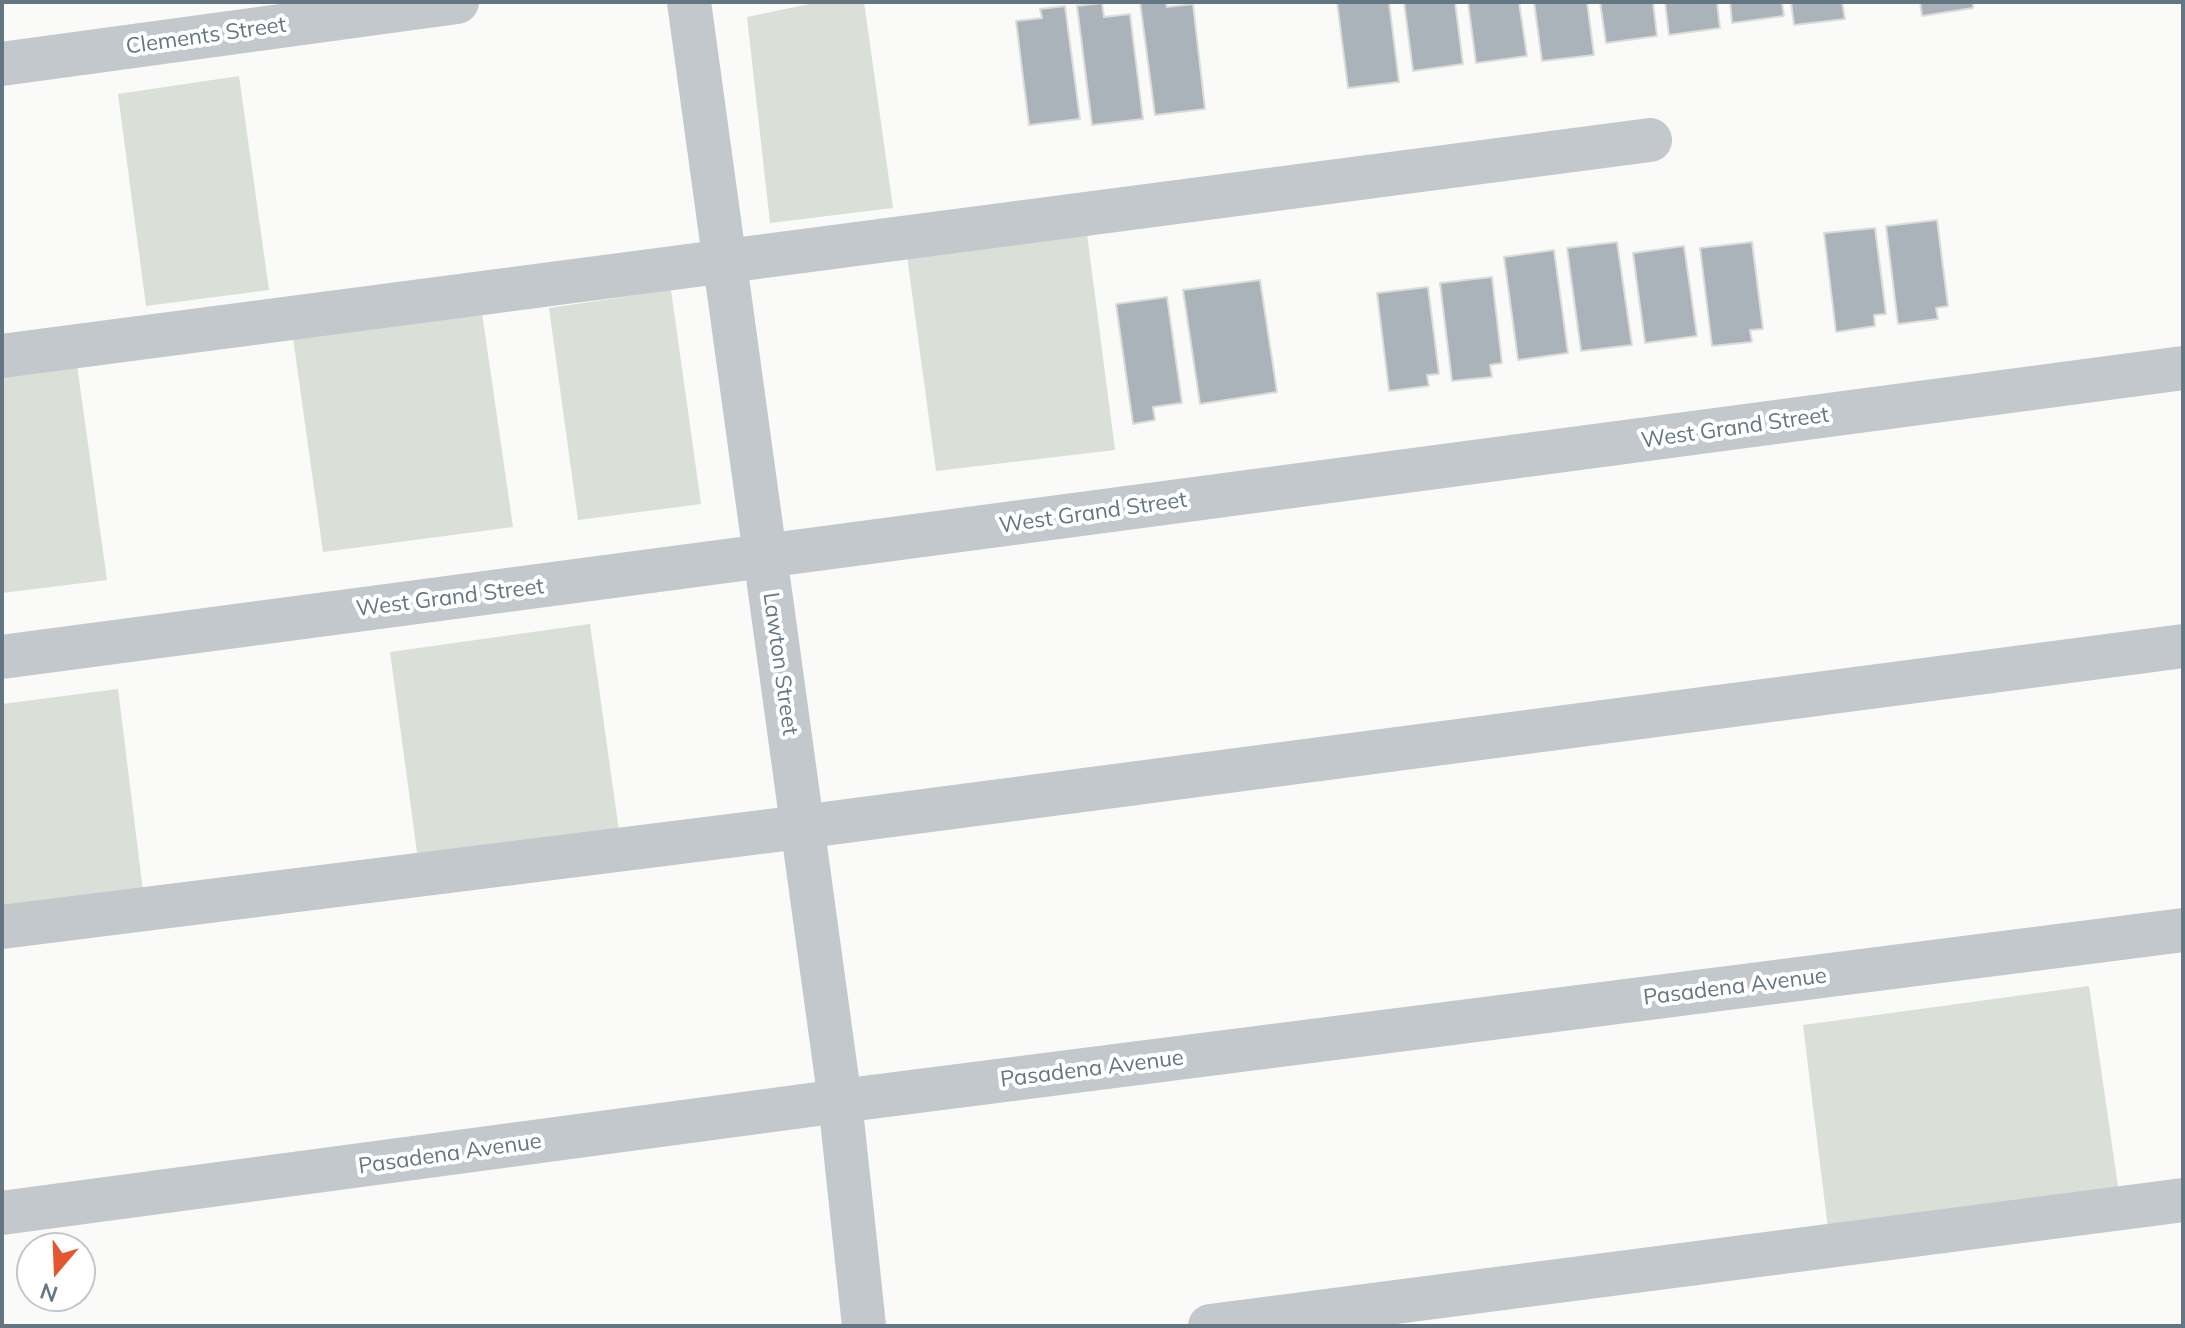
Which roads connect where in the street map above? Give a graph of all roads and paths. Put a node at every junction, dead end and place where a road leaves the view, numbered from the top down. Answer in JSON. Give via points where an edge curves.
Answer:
{"nodes":[{"id":1,"x":457,"y":2,"type":"edge"},
{"id":2,"x":689,"y":2,"type":"edge"},
{"id":3,"x":2,"y":64,"type":"edge"},
{"id":4,"x":1650,"y":140,"type":"dead end"},
{"id":5,"x":725,"y":261,"type":"junction"},
{"id":6,"x":2,"y":356,"type":"edge"},
{"id":7,"x":2183,"y":368,"type":"edge"},
{"id":8,"x":765,"y":557,"type":"junction"},
{"id":9,"x":2183,"y":646,"type":"edge"},
{"id":10,"x":2,"y":657,"type":"edge"},
{"id":11,"x":801,"y":827,"type":"junction"},
{"id":12,"x":2,"y":927,"type":"edge"},
{"id":13,"x":2183,"y":930,"type":"edge"},
{"id":14,"x":840,"y":1101,"type":"junction"},
{"id":15,"x":2183,"y":1200,"type":"edge"},
{"id":16,"x":2,"y":1213,"type":"edge"},
{"id":17,"x":864,"y":1326,"type":"edge"},
{"id":18,"x":1210,"y":1326,"type":"edge"}],
"edges":[{"from":1,"to":3,"type":"street","name":"Clements Street"},
{"from":2,"to":5,"type":"street","name":"Lawton Street"},
{"from":4,"to":5,"type":"street"},
{"from":5,"to":6,"type":"street"},
{"from":5,"to":8,"type":"street","name":"Lawton Street"},
{"from":7,"to":8,"type":"street","name":"West Grand Street"},
{"from":8,"to":10,"type":"street","name":"West Grand Street"},
{"from":8,"to":11,"type":"street","name":"Lawton Street"},
{"from":9,"to":11,"type":"street"},
{"from":11,"to":12,"type":"street"},
{"from":11,"to":14,"type":"street","name":"Lawton Street"},
{"from":13,"to":14,"type":"street","name":"Pasadena Avenue"},
{"from":14,"to":16,"type":"street","name":"Pasadena Avenue"},
{"from":14,"to":17,"type":"street","name":"Lawton Street"},
{"from":15,"to":18,"type":"street"}]}
